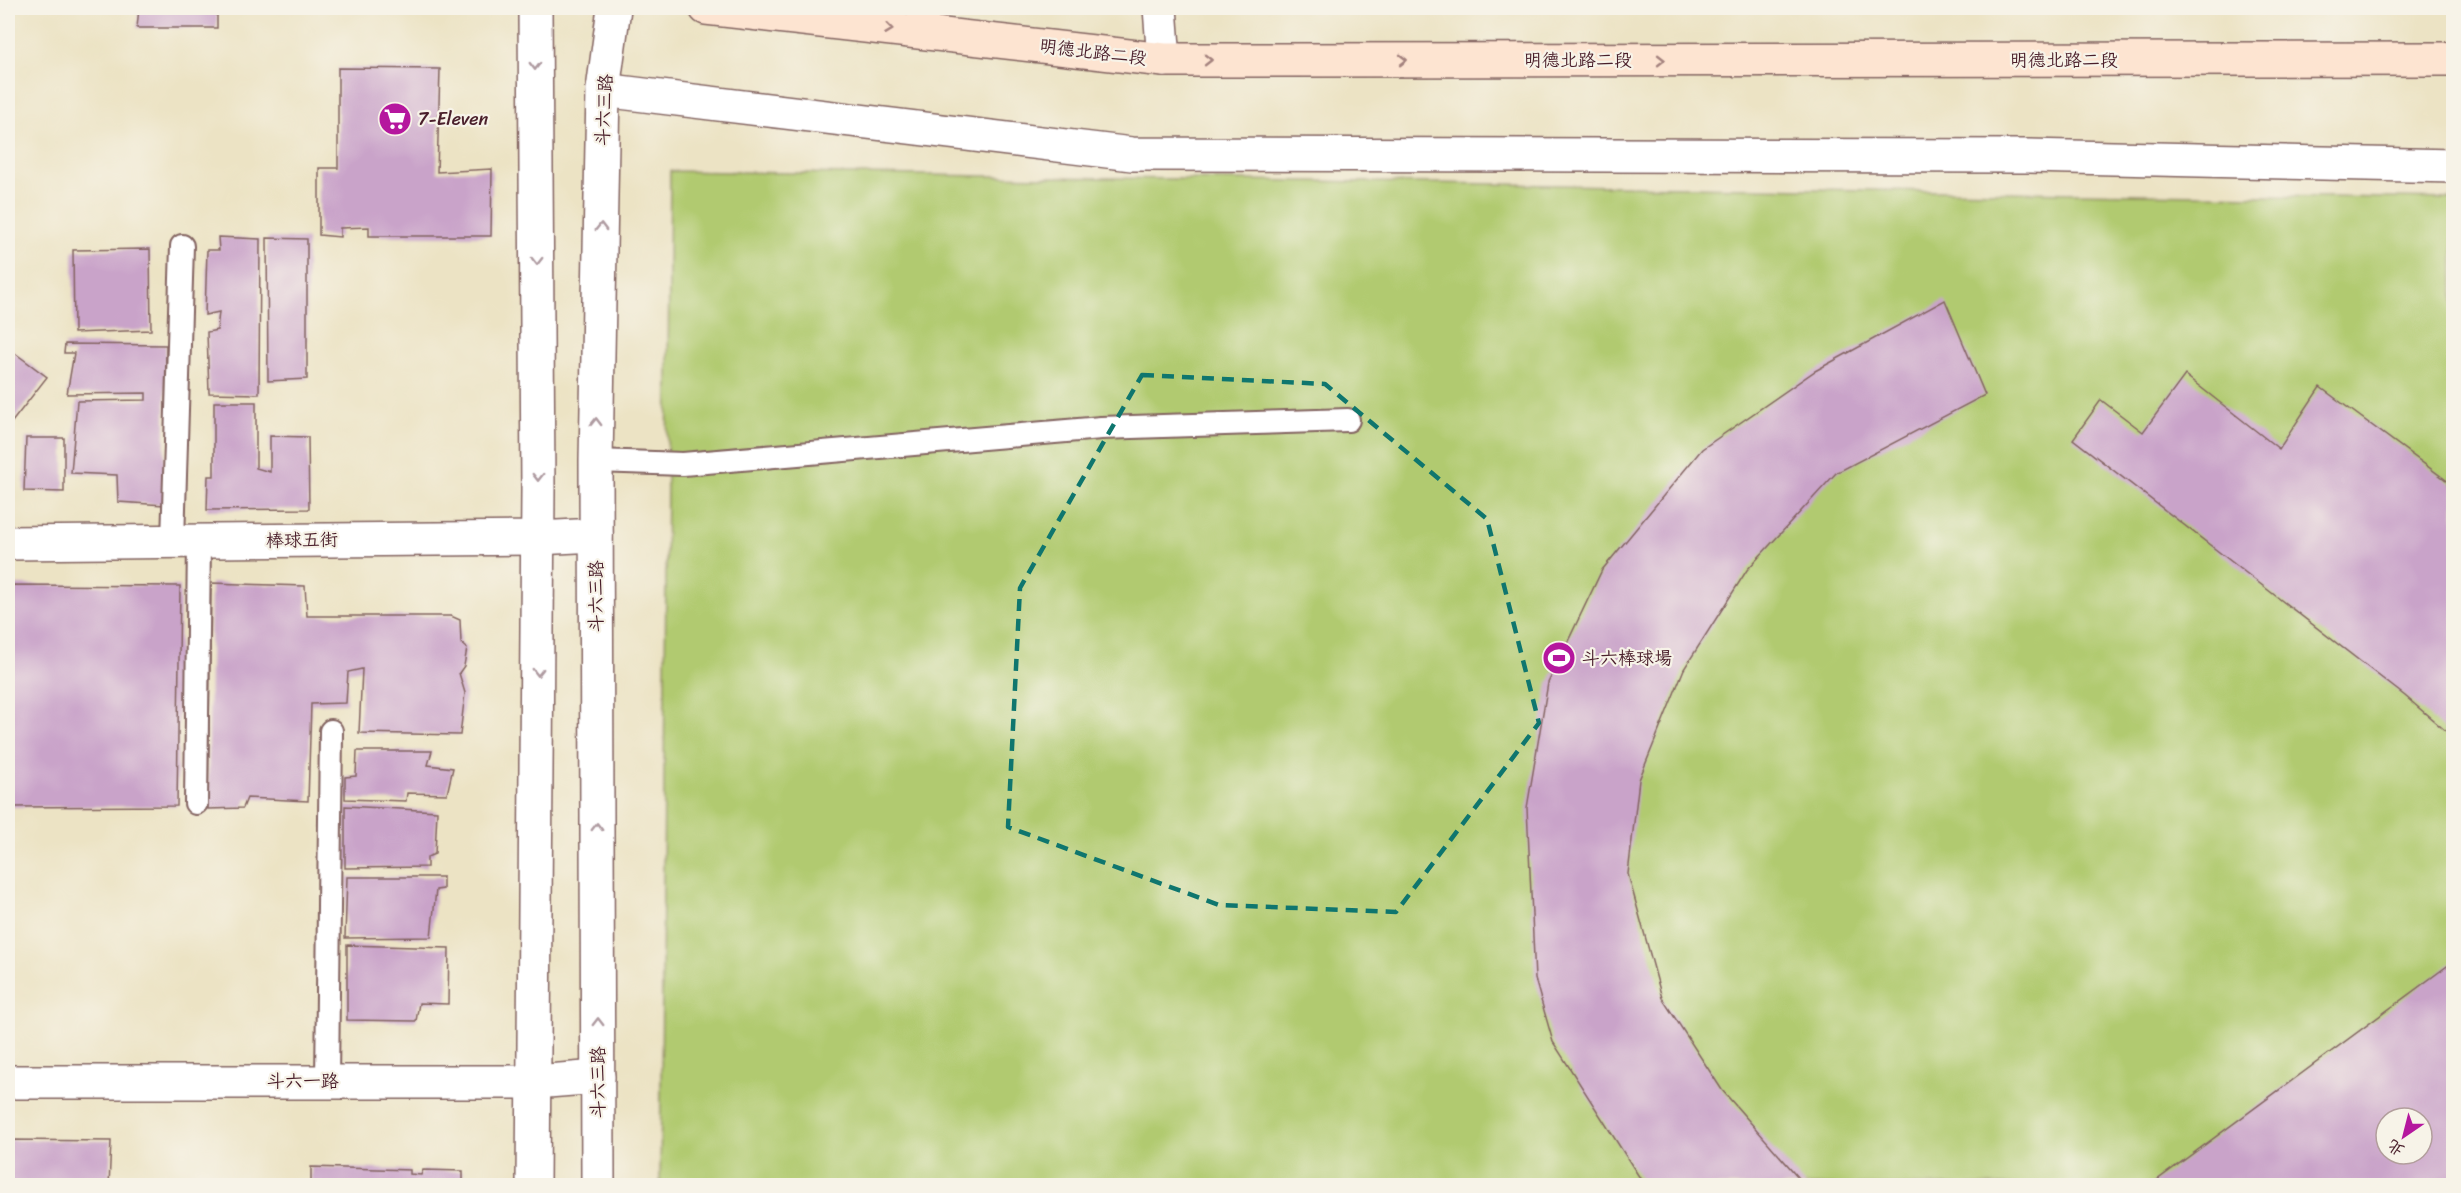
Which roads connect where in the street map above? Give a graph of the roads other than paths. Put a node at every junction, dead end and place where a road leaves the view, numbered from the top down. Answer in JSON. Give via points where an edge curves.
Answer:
{"nodes":[{"id":1,"x":535,"y":8,"type":"edge"},
{"id":2,"x":614,"y":8,"type":"edge"},
{"id":3,"x":706,"y":8,"type":"edge"},
{"id":4,"x":1160,"y":8,"type":"edge"},
{"id":5,"x":2454,"y":59,"type":"edge"},
{"id":6,"x":1164,"y":60,"type":"junction"},
{"id":7,"x":603,"y":90,"type":"junction"},
{"id":8,"x":2454,"y":166,"type":"edge"},
{"id":9,"x":182,"y":246,"type":"dead end"},
{"id":10,"x":1348,"y":420,"type":"dead end"},
{"id":11,"x":596,"y":461,"type":"junction"},
{"id":12,"x":596,"y":535,"type":"junction"},
{"id":13,"x":538,"y":538,"type":"junction"},
{"id":14,"x":186,"y":541,"type":"junction"},
{"id":15,"x":8,"y":543,"type":"edge"},
{"id":16,"x":331,"y":731,"type":"dead end"},
{"id":17,"x":196,"y":803,"type":"dead end"},
{"id":18,"x":598,"y":1077,"type":"junction"},
{"id":19,"x":327,"y":1081,"type":"junction"},
{"id":20,"x":8,"y":1082,"type":"edge"},
{"id":21,"x":535,"y":1082,"type":"junction"},
{"id":22,"x":533,"y":1185,"type":"edge"},
{"id":23,"x":598,"y":1185,"type":"edge"}],
"edges":[{"from":1,"to":13,"type":"street","one_way":true},
{"from":2,"to":7,"type":"street","name":"斗六三路"},
{"from":3,"to":6,"type":"main road","name":"明德北路二段","one_way":true},
{"from":4,"to":6,"type":"street"},
{"from":6,"to":5,"type":"main road","name":"明德北路二段","one_way":true},
{"from":7,"to":8,"type":"street","via":[[1132,154],[2016,156]]},
{"from":11,"to":7,"type":"street","name":"斗六三路","one_way":true},
{"from":9,"to":14,"type":"lane"},
{"from":10,"to":11,"type":"lane","via":[[1101,428],[683,464]]},
{"from":11,"to":12,"type":"street","name":"斗六三路"},
{"from":12,"to":13,"type":"street","name":"棒球五街"},
{"from":18,"to":12,"type":"street","name":"斗六三路","one_way":true},
{"from":13,"to":14,"type":"street","name":"棒球五街"},
{"from":13,"to":21,"type":"street","one_way":true},
{"from":14,"to":15,"type":"street","name":"棒球五街"},
{"from":14,"to":17,"type":"lane"},
{"from":16,"to":19,"type":"lane"},
{"from":18,"to":21,"type":"street","name":"斗六一路"},
{"from":18,"to":23,"type":"street","name":"斗六三路"},
{"from":19,"to":20,"type":"street","name":"斗六一路"},
{"from":19,"to":21,"type":"street","name":"斗六一路"},
{"from":21,"to":22,"type":"street"}]}
